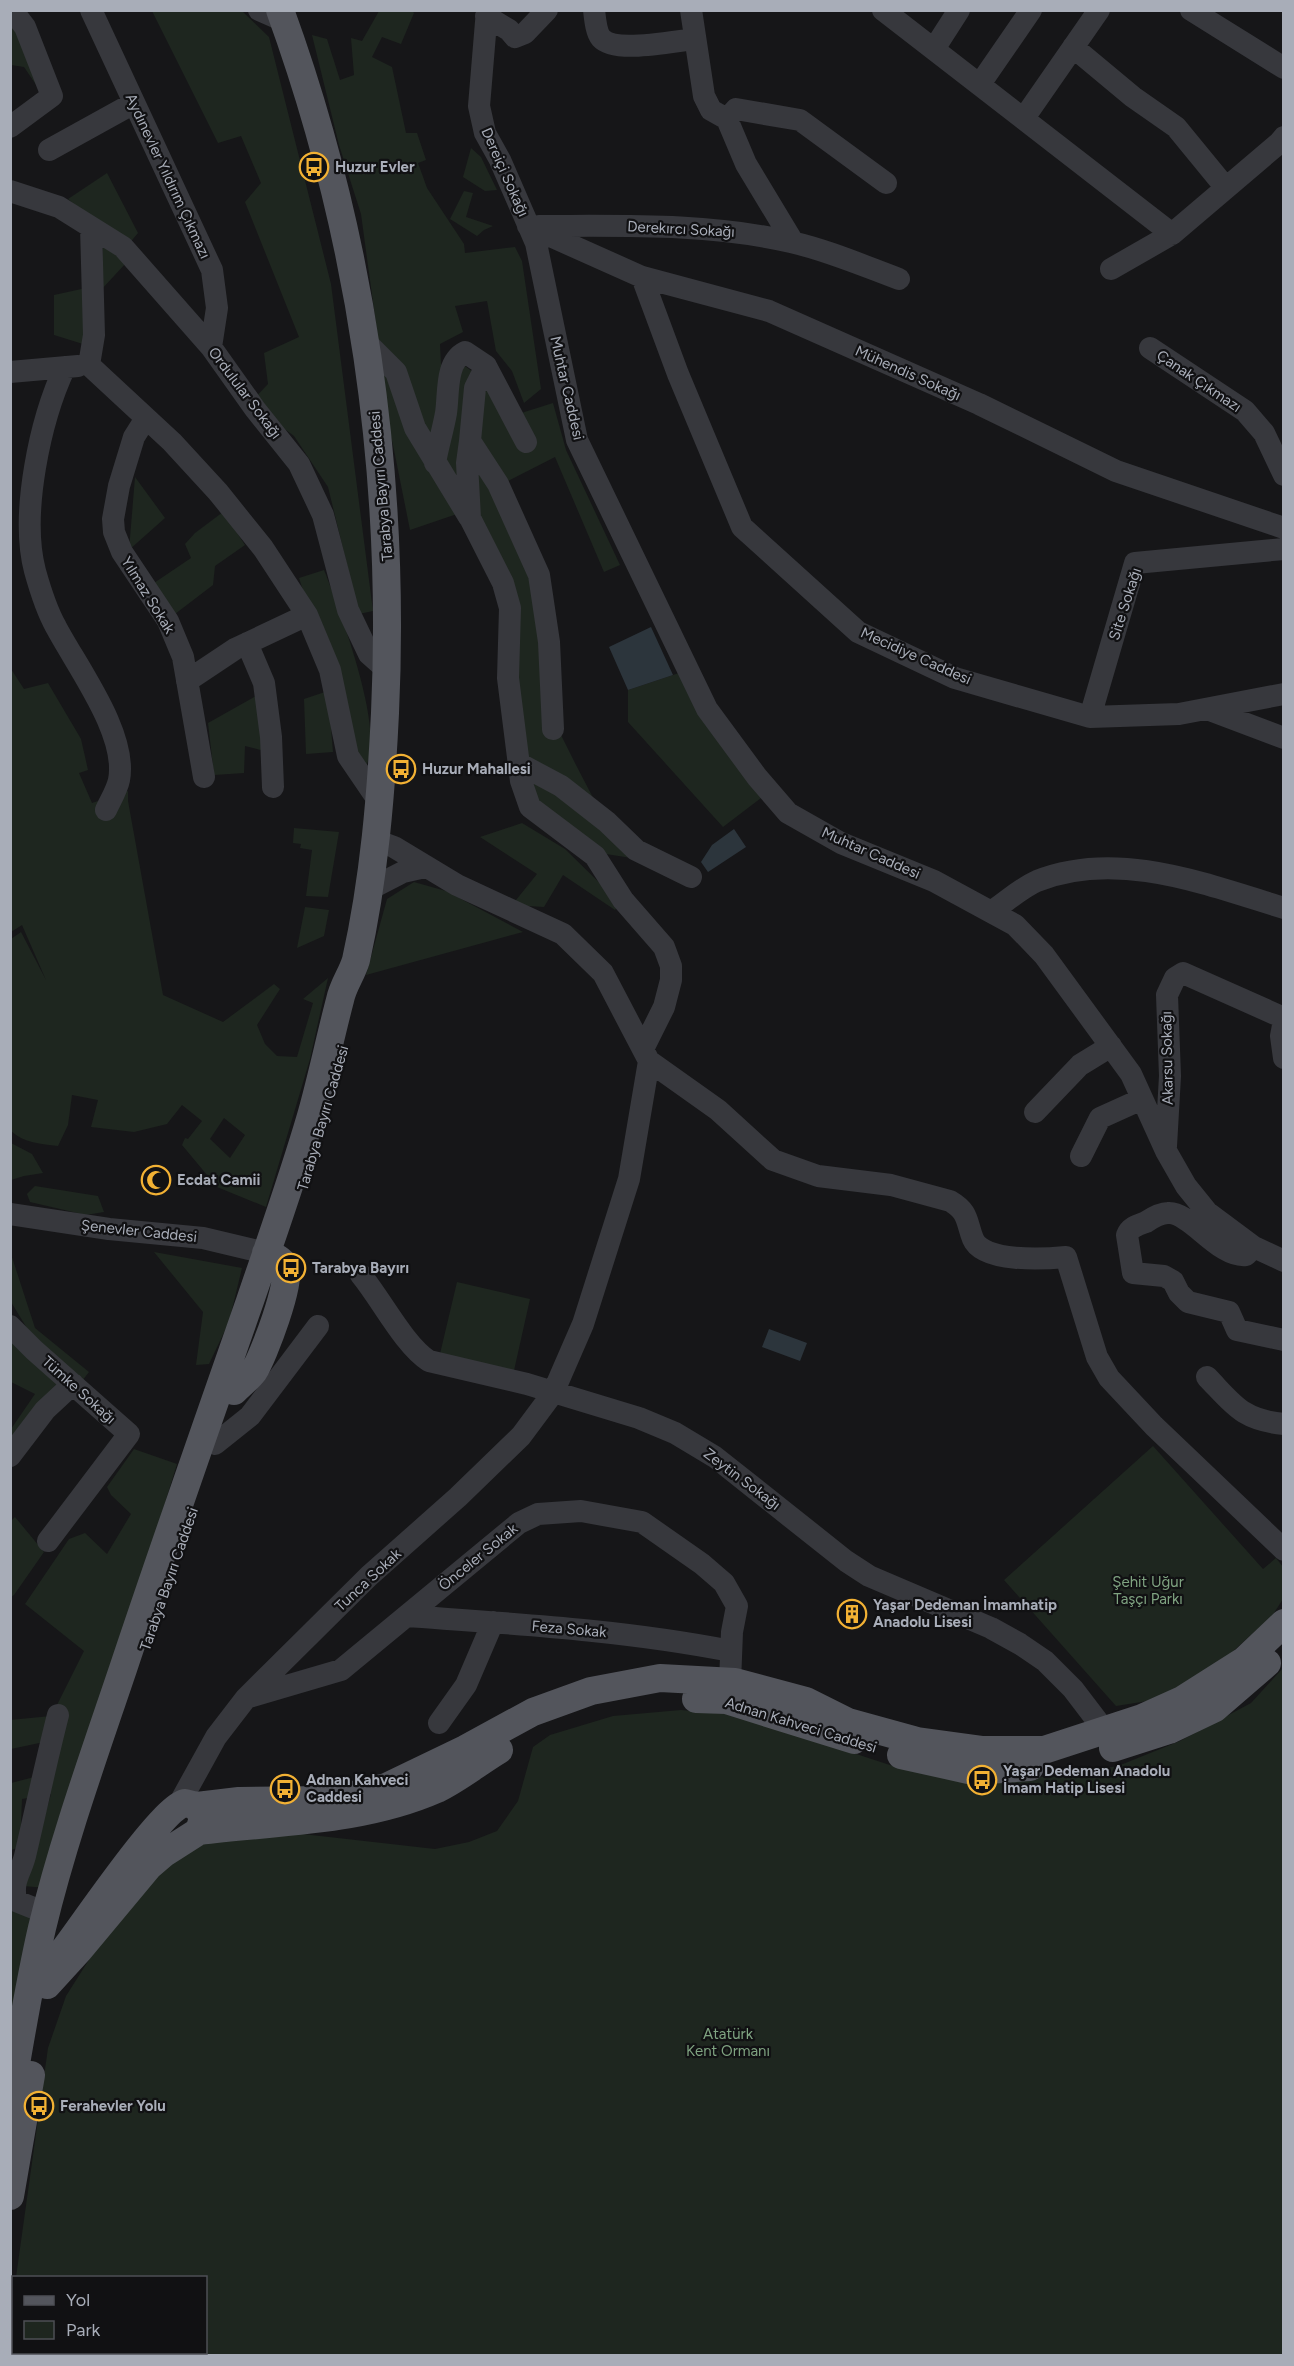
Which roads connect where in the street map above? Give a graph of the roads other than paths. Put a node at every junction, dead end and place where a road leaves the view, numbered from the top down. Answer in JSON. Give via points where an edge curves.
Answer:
{"nodes":[{"id":1,"x":12,"y":10,"type":"edge"},
{"id":2,"x":92,"y":10,"type":"edge"},
{"id":3,"x":547,"y":10,"type":"edge"},
{"id":4,"x":594,"y":10,"type":"edge"},
{"id":5,"x":692,"y":10,"type":"edge"},
{"id":6,"x":883,"y":10,"type":"edge"},
{"id":7,"x":960,"y":10,"type":"edge"},
{"id":8,"x":1031,"y":10,"type":"edge"},
{"id":9,"x":1099,"y":10,"type":"edge"},
{"id":10,"x":1191,"y":10,"type":"edge"},
{"id":11,"x":274,"y":14,"type":"edge"},
{"id":12,"x":487,"y":14,"type":"edge"},
{"id":13,"x":695,"y":39,"type":"junction"},
{"id":14,"x":1074,"y":47,"type":"junction"},
{"id":15,"x":934,"y":49,"type":"junction"},
{"id":16,"x":1284,"y":68,"type":"edge"},
{"id":17,"x":980,"y":84,"type":"junction"},
{"id":18,"x":134,"y":103,"type":"junction"},
{"id":19,"x":1023,"y":118,"type":"junction"},
{"id":20,"x":727,"y":119,"type":"junction"},
{"id":21,"x":10,"y":127,"type":"edge"},
{"id":22,"x":1284,"y":137,"type":"edge"},
{"id":23,"x":49,"y":150,"type":"dead end"},
{"id":24,"x":886,"y":183,"type":"dead end"},
{"id":25,"x":1226,"y":188,"type":"junction"},
{"id":26,"x":10,"y":190,"type":"edge"},
{"id":27,"x":91,"y":226,"type":"junction"},
{"id":28,"x":528,"y":226,"type":"junction"},
{"id":29,"x":1172,"y":234,"type":"junction"},
{"id":30,"x":793,"y":242,"type":"junction"},
{"id":31,"x":1111,"y":269,"type":"dead end"},
{"id":32,"x":642,"y":277,"type":"junction"},
{"id":33,"x":899,"y":279,"type":"dead end"},
{"id":34,"x":365,"y":341,"type":"junction"},
{"id":35,"x":211,"y":347,"type":"junction"},
{"id":36,"x":1150,"y":348,"type":"dead end"},
{"id":37,"x":89,"y":365,"type":"junction"},
{"id":38,"x":486,"y":366,"type":"junction"},
{"id":39,"x":65,"y":367,"type":"junction"},
{"id":40,"x":10,"y":372,"type":"edge"},
{"id":41,"x":146,"y":417,"type":"junction"},
{"id":42,"x":470,"y":441,"type":"junction"},
{"id":43,"x":526,"y":442,"type":"dead end"},
{"id":44,"x":435,"y":463,"type":"junction"},
{"id":45,"x":1284,"y":475,"type":"edge"},
{"id":46,"x":470,"y":518,"type":"junction"},
{"id":47,"x":1284,"y":528,"type":"edge"},
{"id":48,"x":1284,"y":549,"type":"edge"},
{"id":49,"x":307,"y":615,"type":"junction"},
{"id":50,"x":247,"y":643,"type":"junction"},
{"id":51,"x":387,"y":670,"type":"junction"},
{"id":52,"x":187,"y":681,"type":"junction"},
{"id":53,"x":1284,"y":694,"type":"edge"},
{"id":54,"x":1206,"y":709,"type":"junction"},
{"id":55,"x":1090,"y":717,"type":"junction"},
{"id":56,"x":553,"y":729,"type":"dead end"},
{"id":57,"x":1284,"y":738,"type":"edge"},
{"id":58,"x":518,"y":763,"type":"junction"},
{"id":59,"x":204,"y":777,"type":"dead end"},
{"id":60,"x":273,"y":787,"type":"dead end"},
{"id":61,"x":380,"y":802,"type":"junction"},
{"id":62,"x":106,"y":810,"type":"dead end"},
{"id":63,"x":375,"y":840,"type":"junction"},
{"id":64,"x":425,"y":867,"type":"junction"},
{"id":65,"x":691,"y":877,"type":"dead end"},
{"id":66,"x":368,"y":890,"type":"junction"},
{"id":67,"x":1284,"y":908,"type":"edge"},
{"id":68,"x":992,"y":912,"type":"junction"},
{"id":69,"x":1284,"y":1019,"type":"edge"},
{"id":70,"x":1111,"y":1046,"type":"junction"},
{"id":71,"x":646,"y":1055,"type":"junction"},
{"id":72,"x":1284,"y":1058,"type":"edge"},
{"id":73,"x":1142,"y":1099,"type":"junction"},
{"id":74,"x":1035,"y":1112,"type":"dead end"},
{"id":75,"x":1166,"y":1151,"type":"junction"},
{"id":76,"x":1080,"y":1156,"type":"dead end"},
{"id":77,"x":10,"y":1214,"type":"edge"},
{"id":78,"x":1254,"y":1247,"type":"junction"},
{"id":79,"x":273,"y":1256,"type":"junction"},
{"id":80,"x":1284,"y":1261,"type":"edge"},
{"id":81,"x":361,"y":1275,"type":"dead end"},
{"id":82,"x":10,"y":1326,"type":"edge"},
{"id":83,"x":318,"y":1326,"type":"dead end"},
{"id":84,"x":1284,"y":1340,"type":"edge"},
{"id":85,"x":1207,"y":1377,"type":"dead end"},
{"id":86,"x":73,"y":1384,"type":"junction"},
{"id":87,"x":553,"y":1393,"type":"junction"},
{"id":88,"x":1284,"y":1424,"type":"edge"},
{"id":89,"x":215,"y":1444,"type":"junction"},
{"id":90,"x":10,"y":1456,"type":"edge"},
{"id":91,"x":48,"y":1541,"type":"dead end"},
{"id":92,"x":1284,"y":1550,"type":"edge"},
{"id":93,"x":407,"y":1616,"type":"junction"},
{"id":94,"x":493,"y":1622,"type":"junction"},
{"id":95,"x":1284,"y":1623,"type":"edge"},
{"id":96,"x":1284,"y":1646,"type":"edge"},
{"id":97,"x":730,"y":1651,"type":"junction"},
{"id":98,"x":730,"y":1682,"type":"junction"},
{"id":99,"x":246,"y":1698,"type":"junction"},
{"id":100,"x":58,"y":1715,"type":"dead end"},
{"id":101,"x":439,"y":1723,"type":"dead end"},
{"id":102,"x":1105,"y":1731,"type":"junction"},
{"id":103,"x":188,"y":1816,"type":"junction"},
{"id":104,"x":65,"y":1914,"type":"junction"},
{"id":105,"x":43,"y":1977,"type":"junction"},
{"id":106,"x":10,"y":2098,"type":"edge"},
{"id":107,"x":10,"y":2196,"type":"edge"}],
"edges":[{"from":1,"to":21,"type":"street","via":[[25,27],[52,96]]},
{"from":2,"to":18,"type":"street","name":"Aydınevler Yıldırım Çıkmazı"},
{"from":3,"to":12,"type":"street","via":[[525,33],[515,37]]},
{"from":4,"to":13,"type":"street","via":[[599,37],[610,45]]},
{"from":5,"to":13,"type":"street"},
{"from":6,"to":15,"type":"street"},
{"from":7,"to":15,"type":"street"},
{"from":8,"to":17,"type":"street"},
{"from":9,"to":14,"type":"street"},
{"from":10,"to":16,"type":"street"},
{"from":11,"to":34,"type":"main road","name":"Tarabya Bayırı Caddesi","via":[[303,75],[329,167]]},
{"from":12,"to":28,"type":"street","name":"Dereiçi Sokağı","via":[[479,106],[485,133]]},
{"from":13,"to":20,"type":"street","via":[[704,96],[711,110]]},
{"from":14,"to":19,"type":"street"},
{"from":14,"to":25,"type":"street","via":[[1176,127]]},
{"from":15,"to":17,"type":"street"},
{"from":17,"to":19,"type":"street"},
{"from":18,"to":23,"type":"street"},
{"from":18,"to":35,"type":"street","name":"Aydınevler Yıldırım Çıkmazı","via":[[212,270],[217,308]]},
{"from":19,"to":29,"type":"street"},
{"from":20,"to":24,"type":"street","via":[[736,109],[800,120]]},
{"from":20,"to":30,"type":"street","via":[[746,164]]},
{"from":22,"to":25,"type":"street"},
{"from":25,"to":29,"type":"street"},
{"from":26,"to":27,"type":"street","name":"Ordulular Sokağı","via":[[58,207]]},
{"from":27,"to":35,"type":"street","name":"Ordulular Sokağı","via":[[123,247]]},
{"from":27,"to":37,"type":"street","via":[[94,335]]},
{"from":28,"to":30,"type":"street","name":"Derekırcı Sokağı","via":[[724,230]]},
{"from":28,"to":32,"type":"street","name":"Mühendis Sokağı"},
{"from":28,"to":68,"type":"street","name":"Muhtar Caddesi","via":[[536,243],[577,440],[707,709],[788,813],[841,843],[934,881]]},
{"from":29,"to":31,"type":"street"},
{"from":30,"to":33,"type":"street","name":"Derekırcı Sokağı"},
{"from":32,"to":47,"type":"street","name":"Mühendis Sokağı","via":[[769,311],[979,404],[1116,471]]},
{"from":32,"to":55,"type":"street","name":"Mecidiye Caddesi","via":[[742,527],[858,632],[955,678]]},
{"from":34,"to":44,"type":"street","name":"Tunca Sokak","via":[[396,372],[415,428]]},
{"from":34,"to":51,"type":"main road","name":"Tarabya Bayırı Caddesi","via":[[385,513]]},
{"from":35,"to":51,"type":"street","name":"Ordulular Sokağı","via":[[299,464],[324,515],[348,610],[369,654]]},
{"from":36,"to":45,"type":"street","name":"Çanak Çıkmazı","via":[[1245,411],[1264,433]]},
{"from":37,"to":39,"type":"street"},
{"from":37,"to":41,"type":"street"},
{"from":38,"to":42,"type":"street","via":[[475,388]]},
{"from":38,"to":43,"type":"street"},
{"from":38,"to":44,"type":"street","via":[[465,352],[455,361]]},
{"from":39,"to":40,"type":"street"},
{"from":39,"to":62,"type":"street","via":[[39,446],[30,538],[35,571],[54,624],[103,708],[118,754],[119,781]]},
{"from":41,"to":49,"type":"street","via":[[218,492],[263,548]]},
{"from":41,"to":52,"type":"street","name":"Yılmaz Sokak","via":[[134,437],[119,486],[114,532],[122,552],[168,621],[183,657]]},
{"from":42,"to":46,"type":"street"},
{"from":42,"to":56,"type":"street","via":[[498,484],[539,575],[549,642]]},
{"from":44,"to":46,"type":"street","name":"Tunca Sokak"},
{"from":46,"to":58,"type":"street","name":"Tunca Sokak","via":[[503,583],[510,608],[508,678]]},
{"from":48,"to":55,"type":"street","name":"Site Sokağı","via":[[1135,563]]},
{"from":49,"to":50,"type":"street"},
{"from":49,"to":61,"type":"street","via":[[330,670],[348,756]]},
{"from":50,"to":52,"type":"street"},
{"from":50,"to":60,"type":"street","via":[[264,683]]},
{"from":51,"to":61,"type":"main road","name":"Tarabya Bayırı Caddesi"},
{"from":52,"to":59,"type":"street","name":"Yılmaz Sokak"},
{"from":53,"to":54,"type":"street","name":"Mecidiye Caddesi"},
{"from":54,"to":55,"type":"street","name":"Mecidiye Caddesi","via":[[1179,714]]},
{"from":54,"to":57,"type":"street"},
{"from":58,"to":65,"type":"street","via":[[561,786],[636,850]]},
{"from":58,"to":71,"type":"street","name":"Tunca Sokak","via":[[530,807],[595,856],[623,900],[664,947],[671,980]]},
{"from":61,"to":63,"type":"main road","name":"Tarabya Bayırı Caddesi"},
{"from":63,"to":64,"type":"street"},
{"from":63,"to":66,"type":"main road","name":"Tarabya Bayırı Caddesi"},
{"from":64,"to":66,"type":"street","via":[[403,872]]},
{"from":64,"to":71,"type":"street","via":[[563,934],[603,973]]},
{"from":66,"to":79,"type":"main road","name":"Tarabya Bayırı Caddesi","via":[[354,970],[342,990]]},
{"from":67,"to":68,"type":"street","via":[[1178,876],[1102,867],[1035,882]]},
{"from":68,"to":70,"type":"street","name":"Muhtar Caddesi","via":[[1015,925],[1044,955]]},
{"from":69,"to":72,"type":"street","name":"Akarsu Sokağı"},
{"from":69,"to":75,"type":"street","name":"Akarsu Sokağı","via":[[1183,973],[1175,978],[1167,995],[1170,1076]]},
{"from":70,"to":73,"type":"street","name":"Muhtar Caddesi","via":[[1131,1074]]},
{"from":70,"to":74,"type":"street","via":[[1080,1065]]},
{"from":71,"to":87,"type":"street","name":"Tunca Sokak","via":[[629,1179],[583,1324]]},
{"from":71,"to":92,"type":"street","via":[[718,1110],[773,1160],[818,1176],[891,1185],[950,1201],[967,1218],[976,1245],[994,1254],[1066,1257],[1097,1357],[1109,1378]]},
{"from":73,"to":75,"type":"street","name":"Muhtar Caddesi"},
{"from":73,"to":76,"type":"street","via":[[1100,1118]]},
{"from":75,"to":78,"type":"street","name":"Muhtar Caddesi","via":[[1207,1212]]},
{"from":77,"to":79,"type":"street","name":"Şenevler Caddesi","via":[[204,1238]]},
{"from":78,"to":80,"type":"street","name":"Muhtar Caddesi"},
{"from":78,"to":84,"type":"street","via":[[1245,1255],[1235,1254],[1180,1216],[1168,1213],[1131,1228],[1127,1234],[1133,1273],[1169,1278],[1188,1302],[1228,1312],[1237,1330]]},
{"from":79,"to":89,"type":"main road","name":"Tarabya Bayırı Caddesi","via":[[285,1266],[287,1281],[255,1369],[234,1391]]},
{"from":79,"to":104,"type":"main road","name":"Tarabya Bayırı Caddesi","via":[[151,1584]]},
{"from":81,"to":87,"type":"street","name":"Zeytin Sokağı","via":[[420,1355]]},
{"from":82,"to":86,"type":"street","name":"Tümke Sokağı"},
{"from":83,"to":89,"type":"street","via":[[250,1416]]},
{"from":85,"to":88,"type":"street","via":[[1244,1413],[1263,1422]]},
{"from":86,"to":90,"type":"street","via":[[45,1410]]},
{"from":86,"to":91,"type":"street","name":"Tümke Sokağı","via":[[129,1434]]},
{"from":87,"to":99,"type":"street","name":"Tunca Sokak","via":[[521,1436],[369,1576]]},
{"from":87,"to":102,"type":"street","name":"Zeytin Sokağı","via":[[639,1418],[675,1433],[715,1457],[869,1576],[1020,1644],[1073,1689]]},
{"from":89,"to":104,"type":"main road","name":"Tarabya Bayırı Caddesi","via":[[160,1604]]},
{"from":93,"to":94,"type":"street","name":"Feza Sokak"},
{"from":93,"to":97,"type":"street","name":"Önceler Sokak","via":[[519,1522],[538,1514],[581,1511],[642,1522],[724,1583],[737,1606]]},
{"from":93,"to":99,"type":"street","name":"Önceler Sokak","via":[[341,1670]]},
{"from":94,"to":97,"type":"street","name":"Feza Sokak","via":[[582,1629]]},
{"from":94,"to":101,"type":"street","via":[[466,1685]]},
{"from":95,"to":102,"type":"main road","name":"Adnan Kahveci Caddesi","via":[[1245,1660],[1182,1700]]},
{"from":96,"to":103,"type":"main road","name":"Adnan Kahveci Caddesi","via":[[1215,1708],[1169,1730],[1040,1767],[973,1771],[908,1757],[726,1700],[638,1697],[583,1711],[519,1738],[439,1788],[384,1809],[353,1815]]},
{"from":97,"to":98,"type":"street","name":"Önceler Sokak"},
{"from":98,"to":102,"type":"main road","name":"Adnan Kahveci Caddesi","via":[[806,1701],[848,1722],[894,1735],[983,1750],[1044,1750]]},
{"from":98,"to":103,"type":"main road","name":"Adnan Kahveci Caddesi","via":[[660,1678],[591,1691],[532,1712],[386,1786],[332,1800],[239,1801]]},
{"from":99,"to":103,"type":"street","name":"Tunca Sokak","via":[[216,1737],[196,1777]]},
{"from":100,"to":104,"type":"street","via":[[24,1859],[13,1887],[16,1901]]},
{"from":103,"to":104,"type":"main road","via":[[148,1836]]},
{"from":103,"to":105,"type":"main road","via":[[79,1950]]},
{"from":104,"to":105,"type":"main road","name":"Tarabya Bayırı Caddesi"},
{"from":104,"to":105,"type":"main road"},
{"from":105,"to":106,"type":"main road","name":"Tarabya Bayırı Caddesi"},
{"from":105,"to":107,"type":"main road","name":"Tarabya Bayırı Caddesi"}]}
